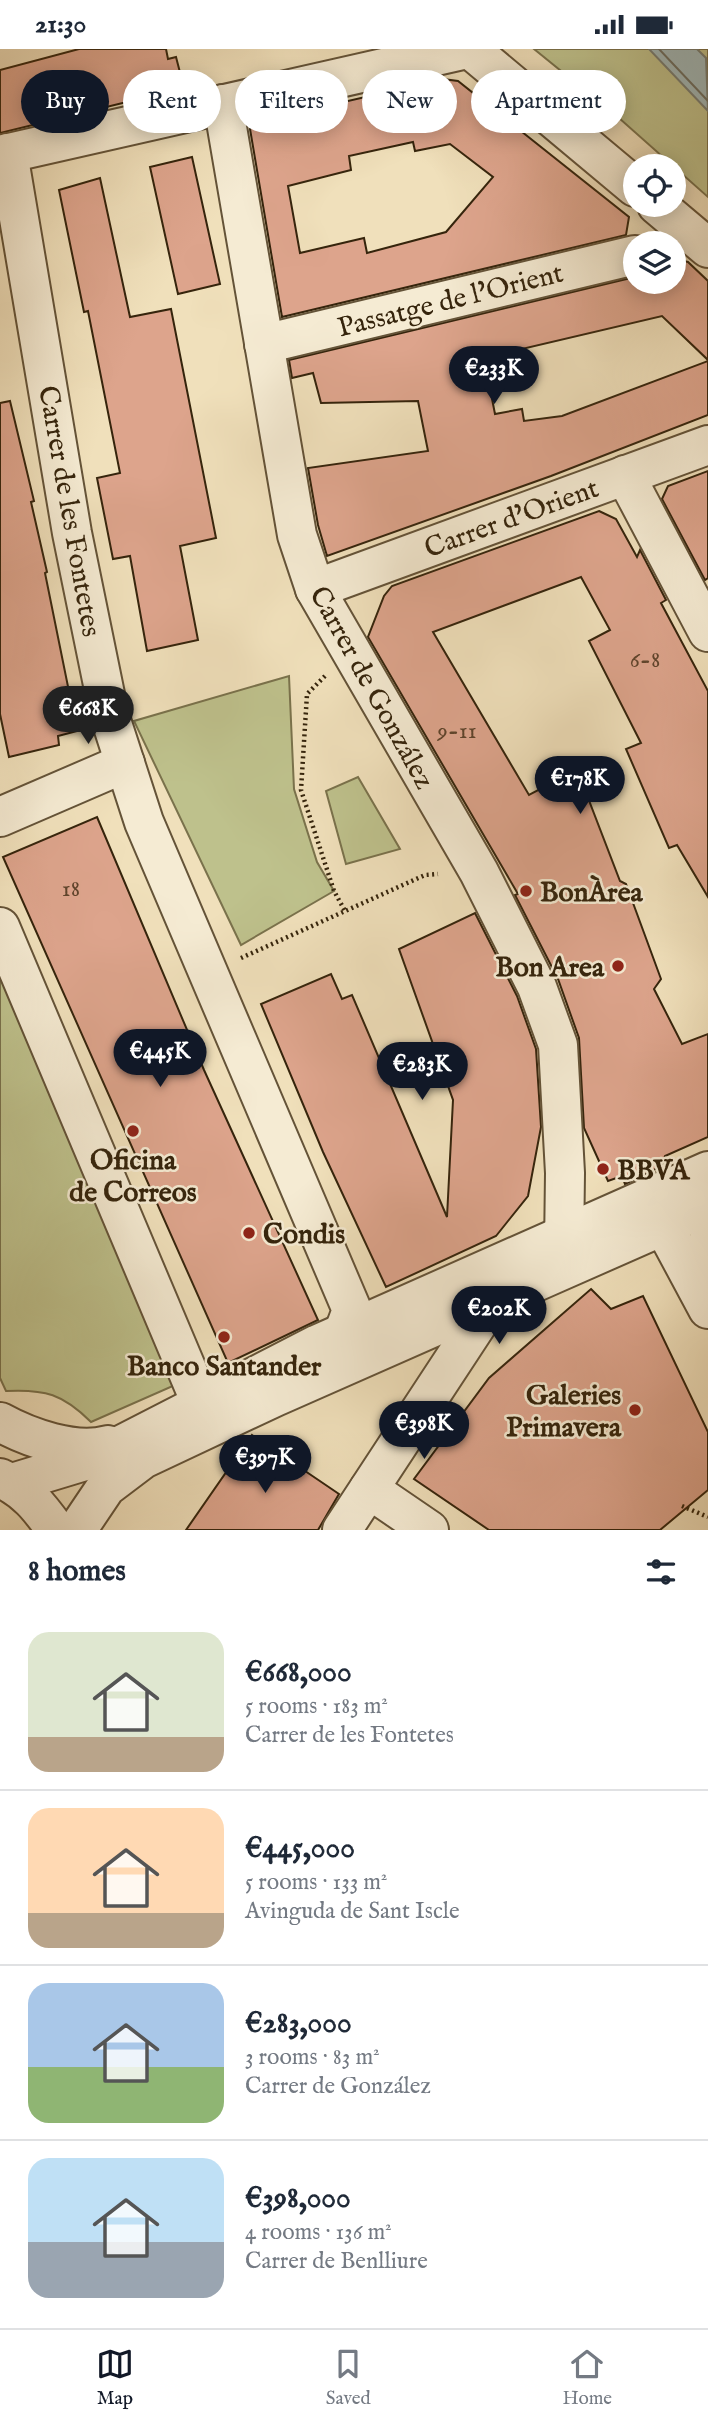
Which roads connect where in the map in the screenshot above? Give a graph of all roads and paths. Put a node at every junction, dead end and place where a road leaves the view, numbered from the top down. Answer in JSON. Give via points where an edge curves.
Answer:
{"nodes":[{"id":1,"x":468,"y":49,"type":"edge"},
{"id":2,"x":223,"y":104,"type":"junction"},
{"id":3,"x":4,"y":154,"type":"edge"},
{"id":4,"x":623,"y":177,"type":"edge"},
{"id":5,"x":668,"y":217,"type":"edge"},
{"id":6,"x":694,"y":244,"type":"edge"},
{"id":7,"x":623,"y":258,"type":"edge"},
{"id":8,"x":264,"y":344,"type":"junction"},
{"id":9,"x":708,"y":445,"type":"edge"},
{"id":10,"x":625,"y":475,"type":"junction"},
{"id":11,"x":315,"y":589,"type":"junction"},
{"id":12,"x":708,"y":632,"type":"edge"},
{"id":13,"x":351,"y":651,"type":"junction"},
{"id":14,"x":125,"y":763,"type":"junction"},
{"id":15,"x":0,"y":817,"type":"edge"},
{"id":16,"x":479,"y":871,"type":"junction"},
{"id":17,"x":345,"y":911,"type":"junction"},
{"id":18,"x":0,"y":927,"type":"edge"},
{"id":19,"x":208,"y":973,"type":"junction"},
{"id":20,"x":708,"y":1171,"type":"edge"},
{"id":21,"x":708,"y":1186,"type":"edge"},
{"id":22,"x":708,"y":1206,"type":"edge"},
{"id":23,"x":671,"y":1224,"type":"junction"},
{"id":24,"x":578,"y":1233,"type":"junction"},
{"id":25,"x":632,"y":1241,"type":"junction"},
{"id":26,"x":702,"y":1272,"type":"edge"},
{"id":27,"x":497,"y":1300,"type":"junction"},
{"id":28,"x":353,"y":1313,"type":"junction"},
{"id":29,"x":196,"y":1391,"type":"junction"},
{"id":30,"x":0,"y":1422,"type":"edge"},
{"id":31,"x":130,"y":1439,"type":"junction"},
{"id":32,"x":4,"y":1473,"type":"edge"},
{"id":33,"x":369,"y":1489,"type":"junction"},
{"id":34,"x":682,"y":1506,"type":"dead end"},
{"id":35,"x":708,"y":1517,"type":"edge"},
{"id":36,"x":56,"y":1530,"type":"edge"},
{"id":37,"x":77,"y":1530,"type":"edge"},
{"id":38,"x":342,"y":1530,"type":"edge"},
{"id":39,"x":429,"y":1530,"type":"edge"}],
"edges":[{"from":1,"to":2,"type":"street"},
{"from":1,"to":4,"type":"street"},
{"from":2,"to":3,"type":"street"},
{"from":2,"to":8,"type":"street","name":"Carrer de González"},
{"from":3,"to":14,"type":"street","name":"Carrer de les Fontetes","via":[[72,533],[109,714]]},
{"from":5,"to":6,"type":"street"},
{"from":7,"to":8,"type":"street","name":"Passatge de l'Orient"},
{"from":8,"to":11,"type":"street","name":"Carrer de González","via":[[297,535]]},
{"from":9,"to":10,"type":"street","name":"Carrer d'Orient"},
{"from":10,"to":11,"type":"street","name":"Carrer d'Orient"},
{"from":10,"to":12,"type":"street"},
{"from":11,"to":13,"type":"street","name":"Carrer de González"},
{"from":13,"to":16,"type":"street","name":"Carrer de González"},
{"from":13,"to":17,"type":"path","via":[[307,694],[301,790],[334,891]]},
{"from":14,"to":15,"type":"street"},
{"from":14,"to":19,"type":"street","name":"Carrer de les Fontetes","via":[[144,822]]},
{"from":16,"to":17,"type":"path","via":[[425,875]]},
{"from":16,"to":24,"type":"street","name":"Carrer de González","via":[[537,987],[558,1045],[565,1173]]},
{"from":17,"to":19,"type":"path"},
{"from":18,"to":29,"type":"street"},
{"from":19,"to":28,"type":"street","name":"Carrer de les Fontetes"},
{"from":20,"to":24,"type":"street"},
{"from":21,"to":23,"type":"street","via":[[675,1205]]},
{"from":22,"to":23,"type":"street"},
{"from":23,"to":24,"type":"street","via":[[649,1216],[607,1232]]},
{"from":23,"to":25,"type":"street"},
{"from":23,"to":26,"type":"street","via":[[671,1240]]},
{"from":24,"to":27,"type":"street","via":[[523,1270]]},
{"from":24,"to":28,"type":"street"},
{"from":25,"to":26,"type":"street"},
{"from":25,"to":27,"type":"street"},
{"from":27,"to":28,"type":"street","via":[[455,1303],[412,1321]]},
{"from":27,"to":33,"type":"street"},
{"from":27,"to":37,"type":"street","via":[[143,1459],[106,1487]]},
{"from":28,"to":29,"type":"street"},
{"from":29,"to":31,"type":"street"},
{"from":30,"to":31,"type":"street","via":[[61,1444],[96,1448]]},
{"from":31,"to":32,"type":"street","via":[[99,1457]]},
{"from":32,"to":36,"type":"street","via":[[34,1500]]},
{"from":33,"to":38,"type":"street"},
{"from":33,"to":39,"type":"street"},
{"from":34,"to":35,"type":"path"}]}
